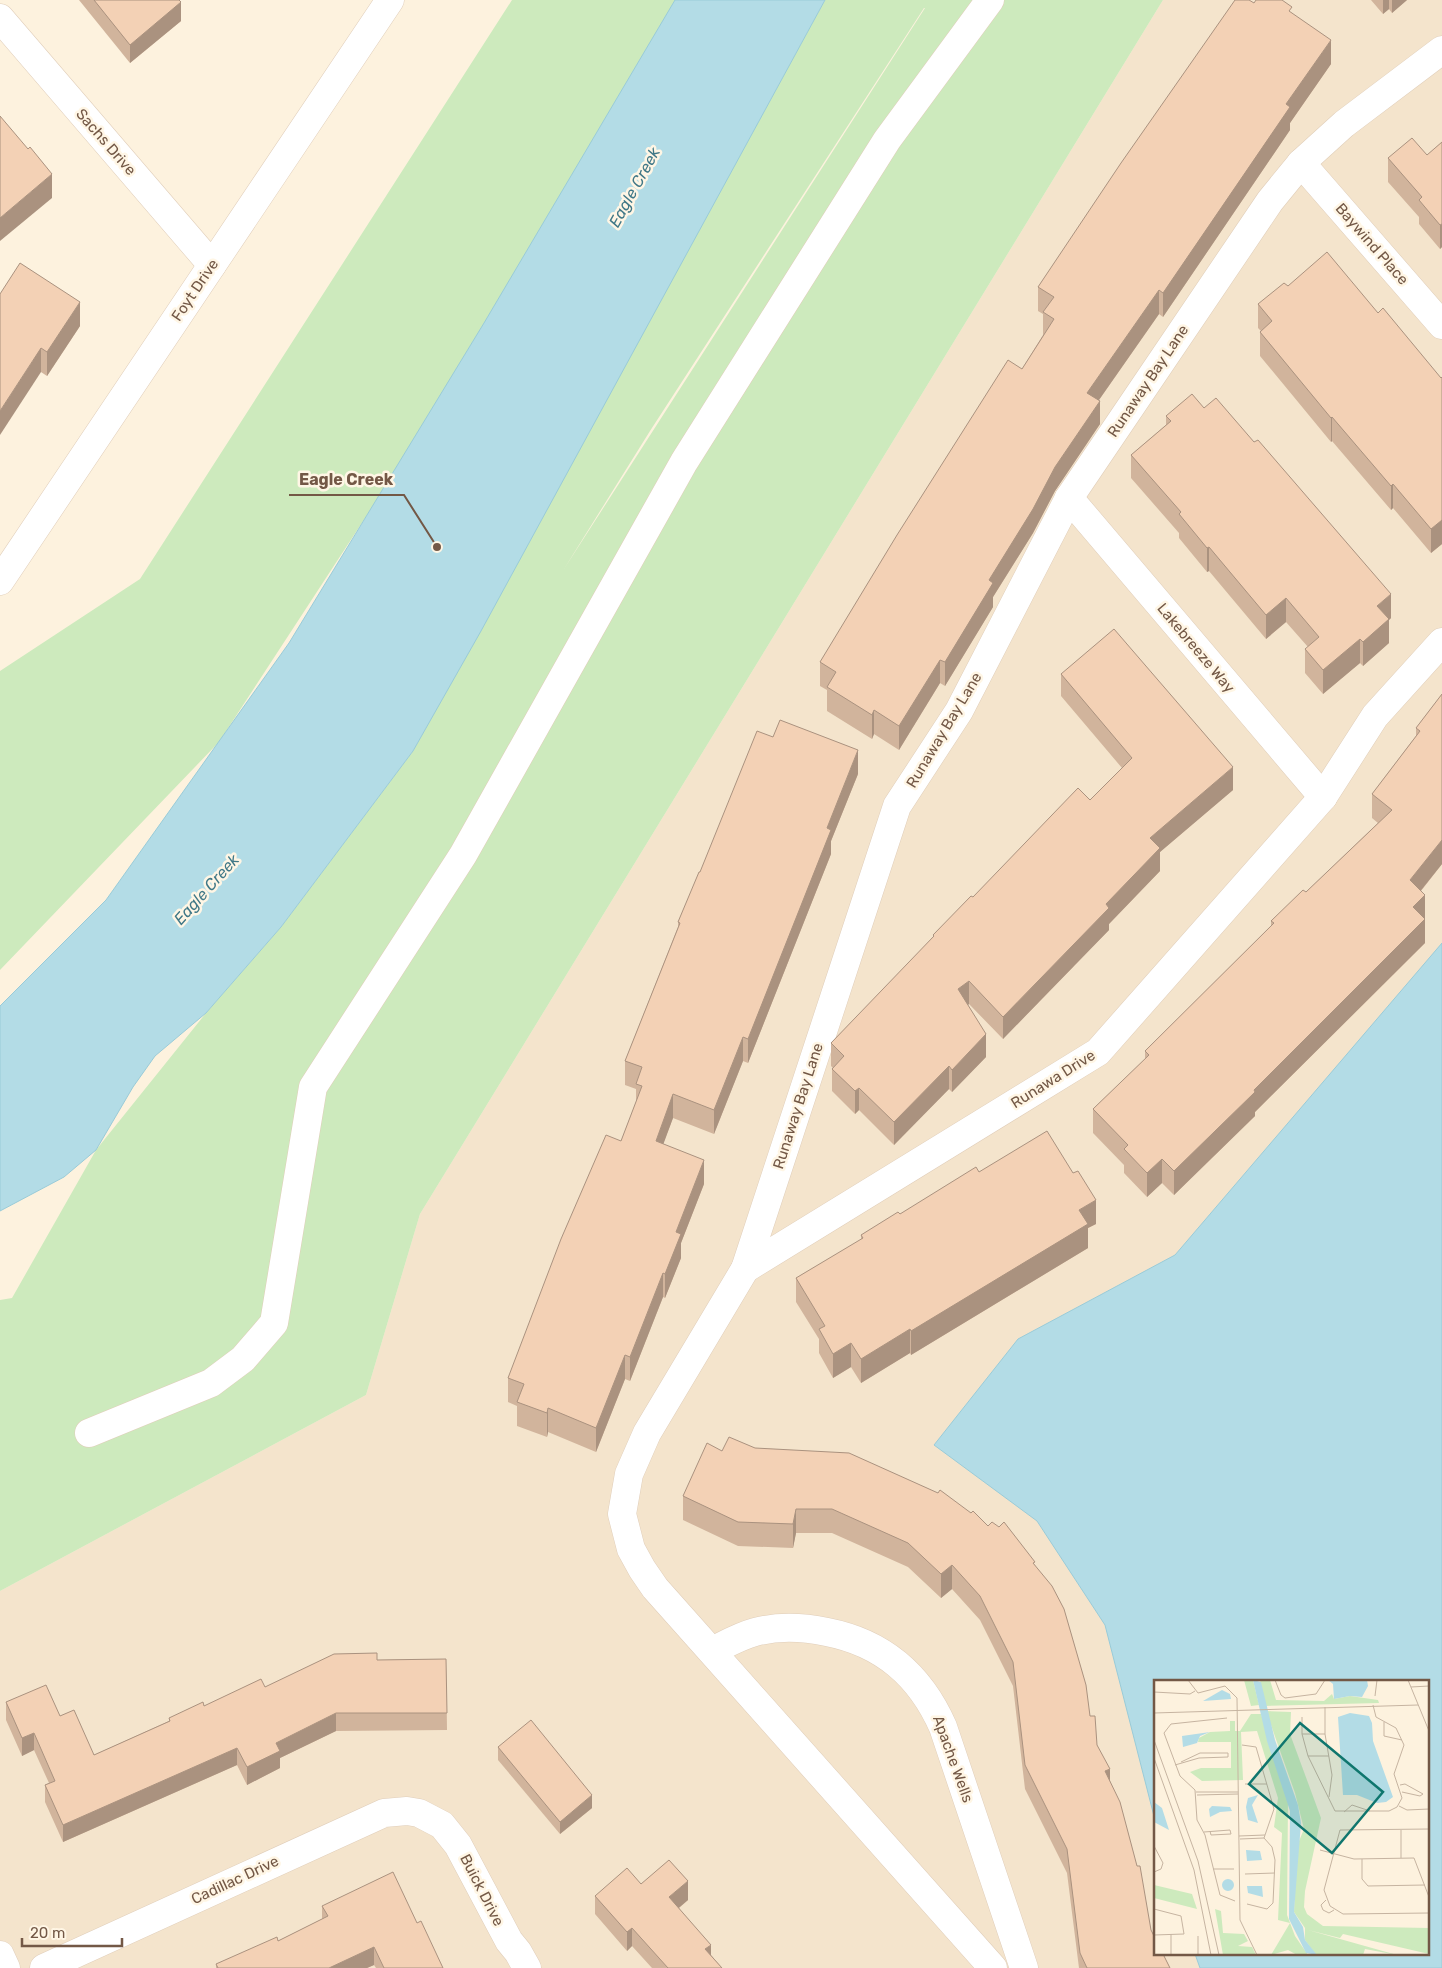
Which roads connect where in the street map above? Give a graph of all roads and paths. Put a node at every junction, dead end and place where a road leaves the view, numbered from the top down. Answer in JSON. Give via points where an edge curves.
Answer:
{"nodes":[{"id":1,"x":390,"y":0,"type":"edge"},
{"id":2,"x":990,"y":0,"type":"edge"},
{"id":3,"x":0,"y":18,"type":"edge"},
{"id":4,"x":1442,"y":50,"type":"edge"},
{"id":5,"x":1301,"y":163,"type":"junction"},
{"id":6,"x":212,"y":265,"type":"junction"},
{"id":7,"x":1442,"y":325,"type":"edge"},
{"id":8,"x":1069,"y":498,"type":"junction"},
{"id":9,"x":0,"y":581,"type":"edge"},
{"id":10,"x":1442,"y":642,"type":"edge"},
{"id":11,"x":1323,"y":797,"type":"junction"},
{"id":12,"x":745,"y":1269,"type":"junction"},
{"id":13,"x":89,"y":1433,"type":"dead end"},
{"id":14,"x":712,"y":1651,"type":"junction"},
{"id":15,"x":430,"y":1818,"type":"joint"},
{"id":16,"x":0,"y":1955,"type":"edge"},
{"id":17,"x":6,"y":1968,"type":"edge"},
{"id":18,"x":44,"y":1968,"type":"edge"},
{"id":19,"x":527,"y":1968,"type":"edge"},
{"id":20,"x":993,"y":1968,"type":"edge"},
{"id":21,"x":1024,"y":1968,"type":"edge"}],
"edges":[{"from":1,"to":6,"type":"street","name":"Foyt Drive"},
{"from":2,"to":13,"type":"street","via":[[887,140],[690,454],[464,855],[313,1087],[274,1322],[243,1359],[211,1383]]},
{"from":3,"to":6,"type":"street","name":"Sachs Drive"},
{"from":4,"to":5,"type":"street","name":"Runaway Bay Lane","via":[[1344,124]]},
{"from":5,"to":7,"type":"street","name":"Baywind Place"},
{"from":5,"to":8,"type":"street","name":"Runaway Bay Lane","via":[[1270,201]]},
{"from":6,"to":9,"type":"street","name":"Foyt Drive"},
{"from":8,"to":11,"type":"street","name":"Lakebreeze Way"},
{"from":8,"to":12,"type":"street","name":"Runaway Bay Lane","via":[[959,711],[898,806]]},
{"from":10,"to":11,"type":"street","name":"Runawa Drive","via":[[1375,716]]},
{"from":11,"to":12,"type":"street","name":"Runawa Drive","via":[[1098,1052]]},
{"from":12,"to":14,"type":"street","name":"Runaway Bay Lane","via":[[647,1433],[629,1474],[622,1514],[631,1549],[642,1569]]},
{"from":14,"to":20,"type":"street"},
{"from":14,"to":21,"type":"street","name":"Apache Wells","via":[[755,1632],[784,1628],[814,1629],[844,1635],[873,1646],[909,1674],[928,1698],[943,1727]]},
{"from":15,"to":18,"type":"street","name":"Cadillac Drive","via":[[407,1811],[384,1813]]},
{"from":15,"to":19,"type":"street","name":"Buick Drive","via":[[442,1824],[458,1845]]},
{"from":16,"to":17,"type":"street"}]}
